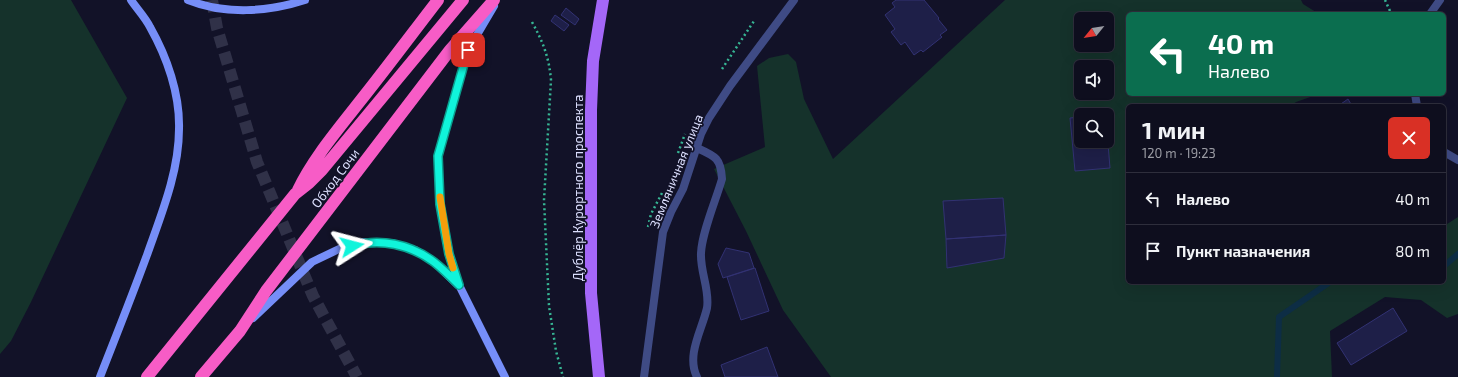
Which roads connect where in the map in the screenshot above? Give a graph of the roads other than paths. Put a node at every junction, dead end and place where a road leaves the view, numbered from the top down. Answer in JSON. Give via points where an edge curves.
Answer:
{"nodes":[{"id":1,"x":131,"y":0,"type":"edge"},
{"id":2,"x":188,"y":0,"type":"edge"},
{"id":3,"x":305,"y":0,"type":"edge"},
{"id":4,"x":438,"y":0,"type":"edge"},
{"id":5,"x":463,"y":0,"type":"edge"},
{"id":6,"x":494,"y":0,"type":"edge"},
{"id":7,"x":498,"y":0,"type":"edge"},
{"id":8,"x":603,"y":0,"type":"edge"},
{"id":9,"x":794,"y":0,"type":"edge"},
{"id":10,"x":1440,"y":0,"type":"edge"},
{"id":11,"x":1431,"y":12,"type":"edge"},
{"id":12,"x":697,"y":148,"type":"junction"},
{"id":13,"x":1446,"y":153,"type":"edge"},
{"id":14,"x":1458,"y":160,"type":"edge"},
{"id":15,"x":295,"y":194,"type":"junction"},
{"id":16,"x":459,"y":285,"type":"junction"},
{"id":17,"x":240,"y":331,"type":"junction"},
{"id":18,"x":100,"y":377,"type":"edge"},
{"id":19,"x":147,"y":377,"type":"edge"},
{"id":20,"x":201,"y":377,"type":"edge"},
{"id":21,"x":505,"y":377,"type":"edge"},
{"id":22,"x":599,"y":377,"type":"edge"},
{"id":23,"x":644,"y":377,"type":"edge"},
{"id":24,"x":697,"y":377,"type":"edge"}],
"edges":[{"from":1,"to":18,"type":"main road","via":[[150,26],[170,73],[178,105],[177,154],[169,190],[134,291]]},
{"from":2,"to":3,"type":"main road","via":[[216,8],[239,10],[262,9]]},
{"from":4,"to":15,"type":"highway","via":[[332,138],[303,178]]},
{"from":5,"to":15,"type":"highway","via":[[322,170]]},
{"from":6,"to":17,"type":"highway","name":"Обход Сочи","via":[[450,50],[266,291]]},
{"from":7,"to":16,"type":"main road","via":[[468,50],[438,156],[440,204],[449,254]]},
{"from":8,"to":22,"type":"main road","name":"Дублёр Курортного проспекта","via":[[593,61],[591,110],[591,293]]},
{"from":9,"to":12,"type":"street","name":"Земляничная улица","via":[[708,118]]},
{"from":10,"to":11,"type":"street"},
{"from":12,"to":23,"type":"street","name":"Земляничная улица","via":[[683,189],[663,232]]},
{"from":12,"to":24,"type":"street","via":[[714,155],[722,172],[701,253],[707,307],[695,347]]},
{"from":13,"to":14,"type":"street"},
{"from":15,"to":19,"type":"highway","name":"Обход Сочи"},
{"from":16,"to":17,"type":"main road","via":[[434,262],[415,250],[392,243],[364,242],[340,249],[312,262]]},
{"from":16,"to":21,"type":"main road"},
{"from":17,"to":20,"type":"highway","name":"Обход Сочи"}]}
